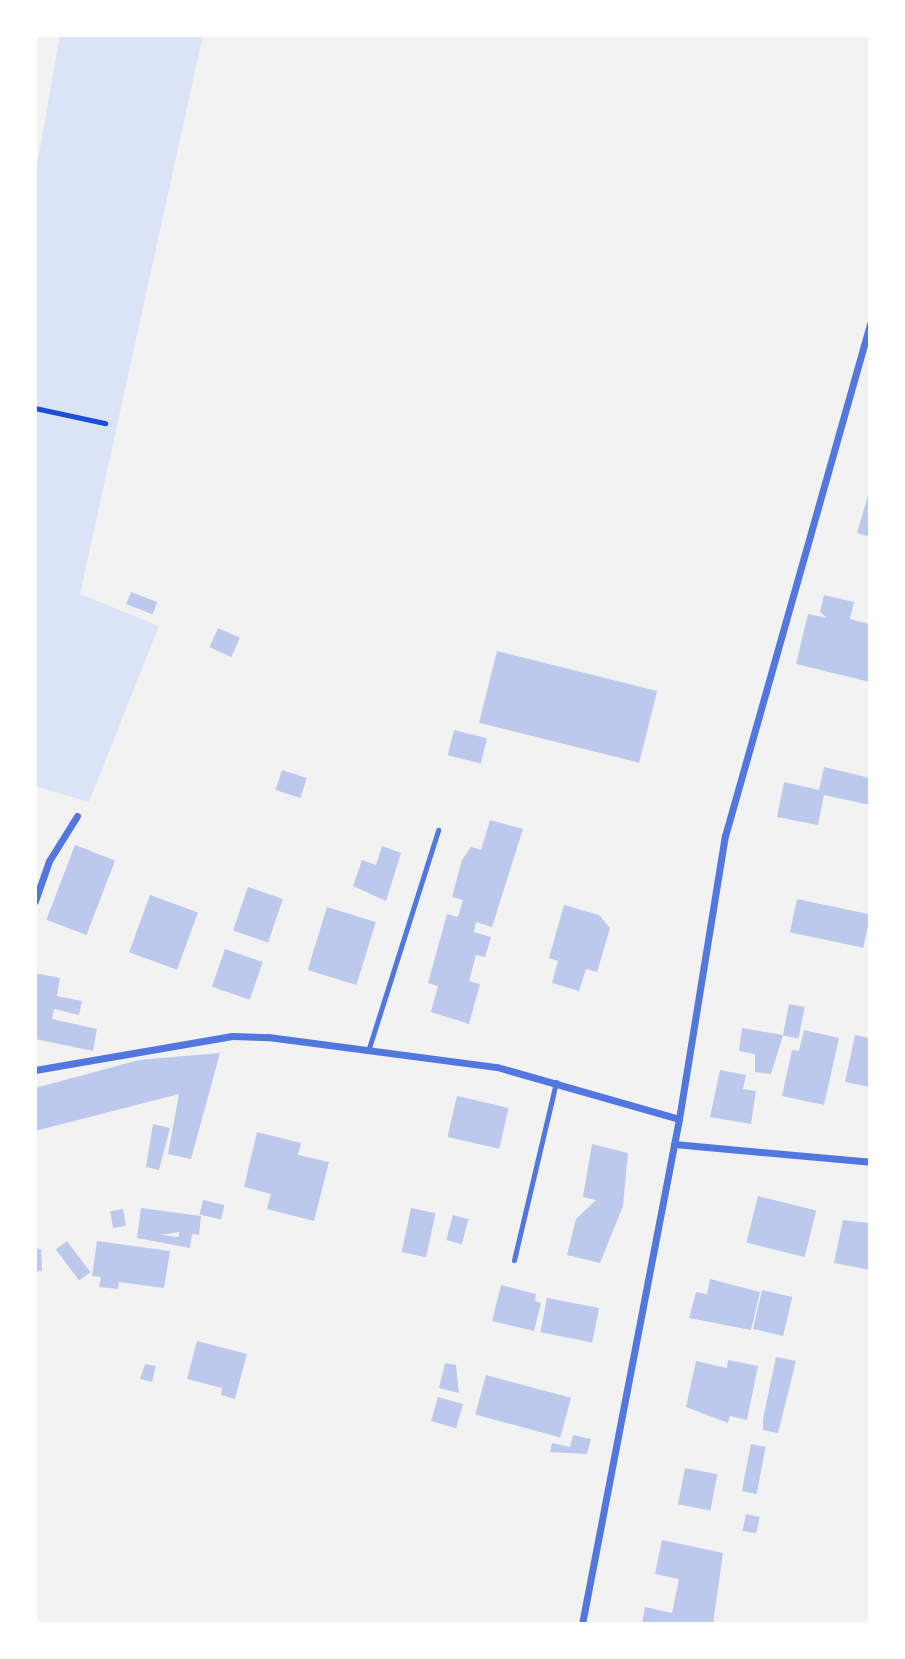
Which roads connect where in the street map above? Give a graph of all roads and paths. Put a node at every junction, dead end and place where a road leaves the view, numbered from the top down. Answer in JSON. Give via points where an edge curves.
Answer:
{"nodes":[{"id":1,"x":870,"y":324,"type":"edge"},
{"id":2,"x":35,"y":408,"type":"edge"},
{"id":3,"x":105,"y":423,"type":"dead end"},
{"id":4,"x":78,"y":816,"type":"dead end"},
{"id":5,"x":438,"y":830,"type":"dead end"},
{"id":6,"x":35,"y":901,"type":"edge"},
{"id":7,"x":369,"y":1048,"type":"junction"},
{"id":8,"x":35,"y":1070,"type":"edge"},
{"id":9,"x":556,"y":1082,"type":"junction"},
{"id":10,"x":679,"y":1119,"type":"junction"},
{"id":11,"x":674,"y":1144,"type":"junction"},
{"id":12,"x":870,"y":1162,"type":"edge"},
{"id":13,"x":514,"y":1260,"type":"dead end"},
{"id":14,"x":582,"y":1624,"type":"edge"}],
"edges":[{"from":1,"to":10,"type":"street","via":[[748,738],[725,836]]},
{"from":2,"to":3,"type":"path"},
{"from":4,"to":6,"type":"street","via":[[49,861]]},
{"from":5,"to":7,"type":"lane"},
{"from":7,"to":8,"type":"street","via":[[232,1036]]},
{"from":7,"to":9,"type":"street"},
{"from":9,"to":10,"type":"street"},
{"from":9,"to":13,"type":"lane"},
{"from":10,"to":11,"type":"street"},
{"from":11,"to":12,"type":"street"},
{"from":11,"to":14,"type":"street"}]}
